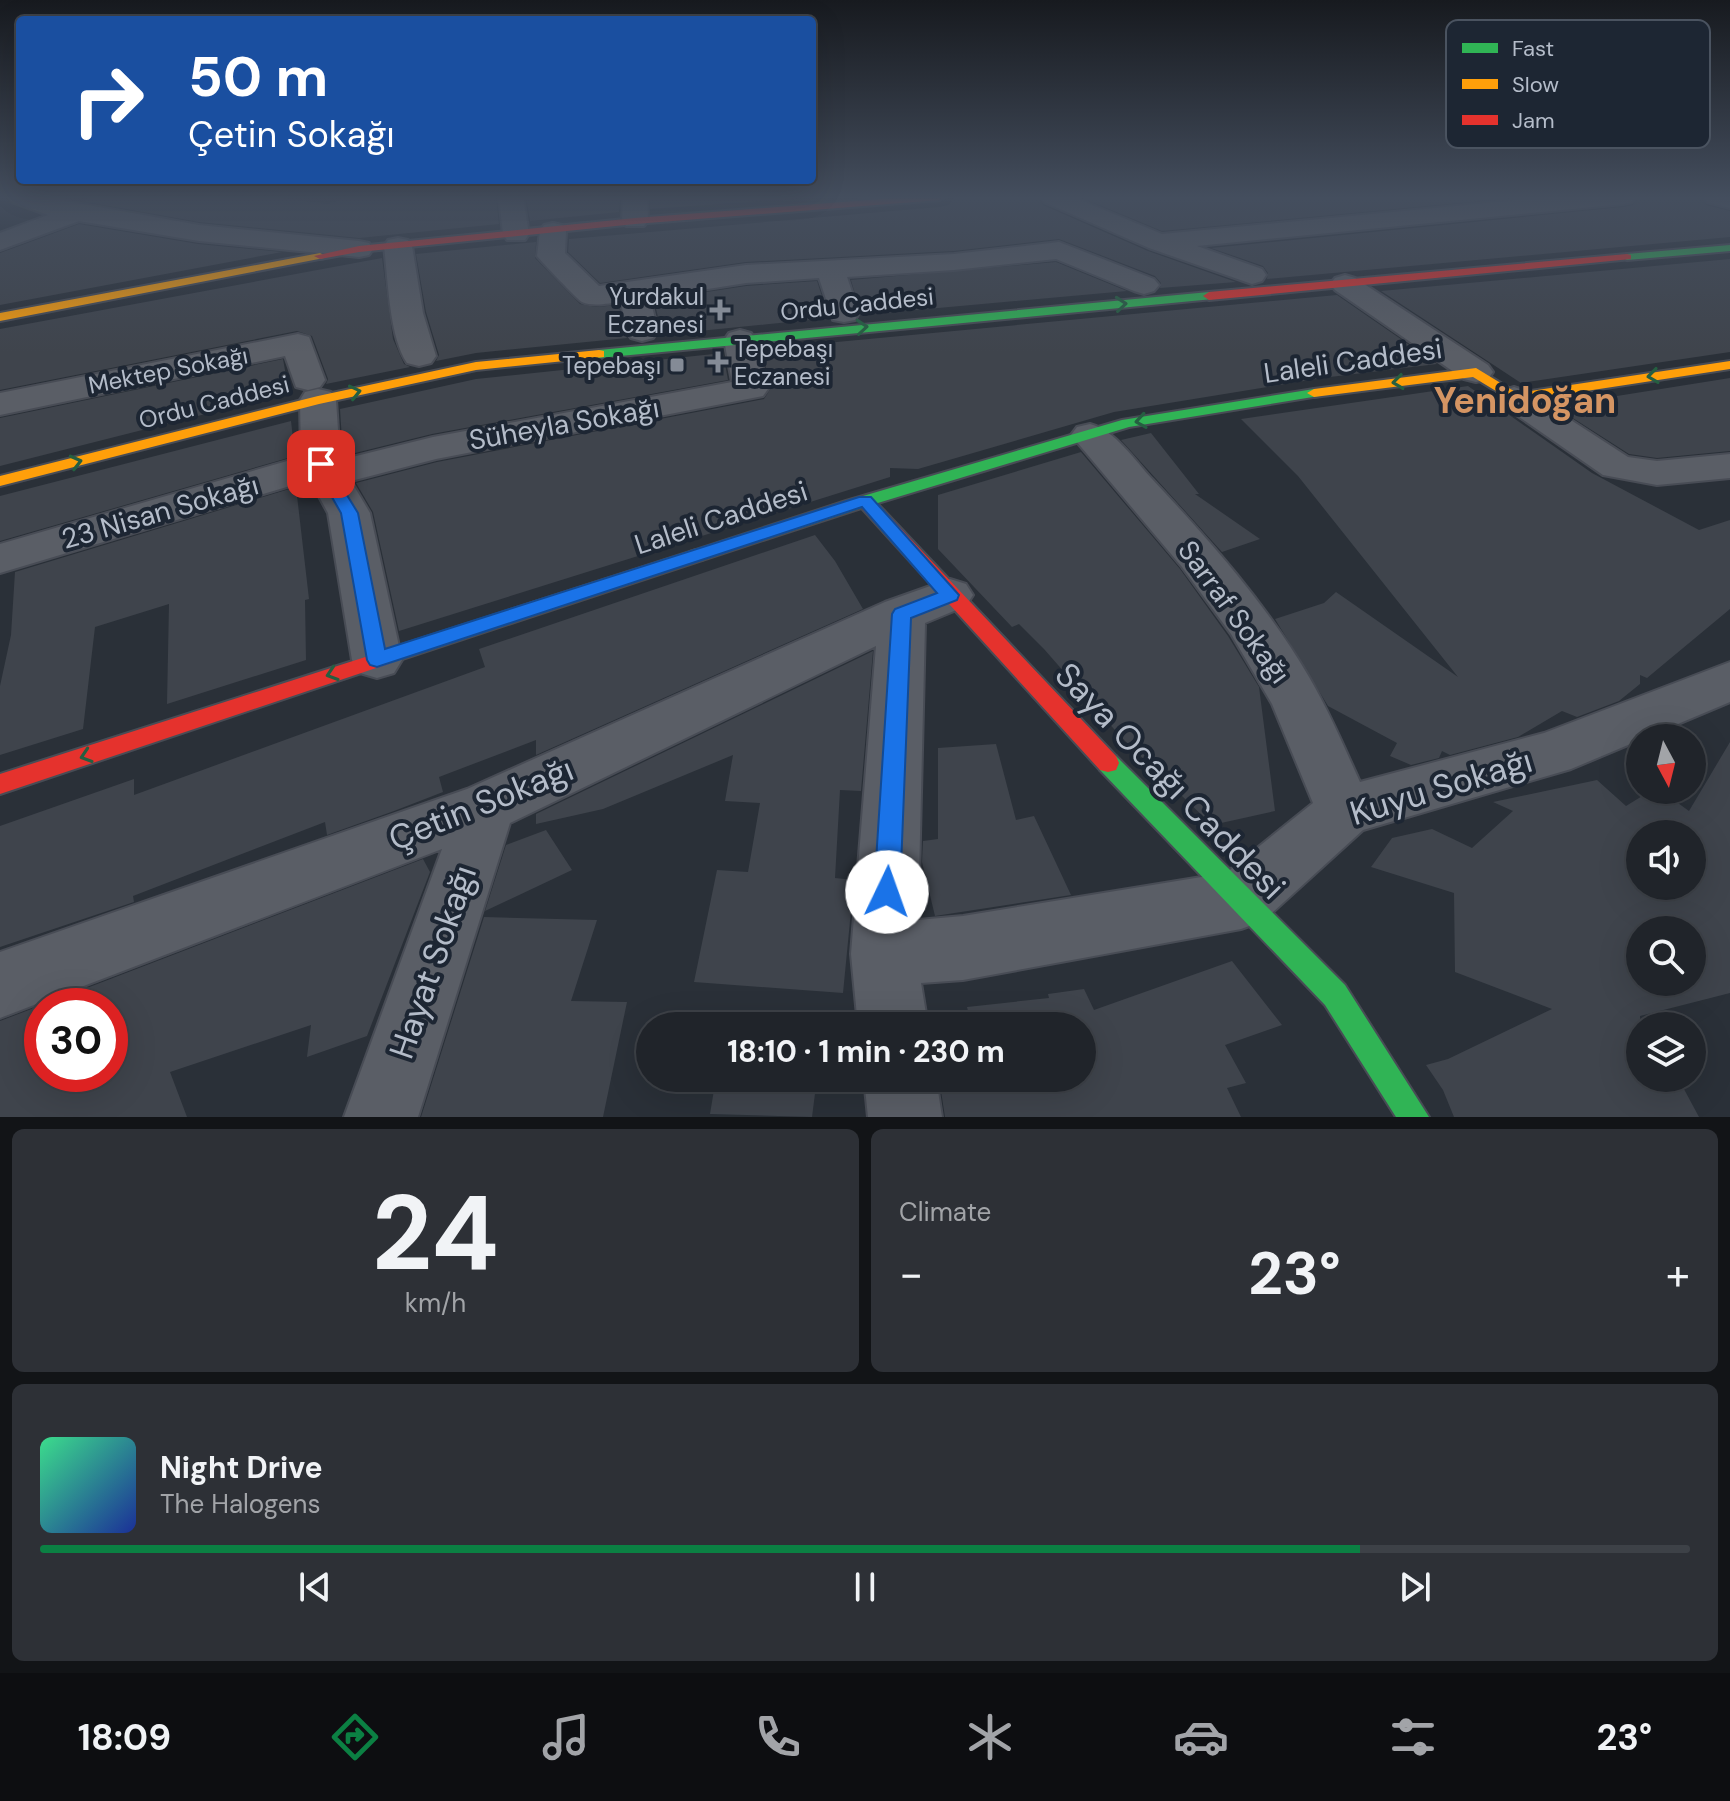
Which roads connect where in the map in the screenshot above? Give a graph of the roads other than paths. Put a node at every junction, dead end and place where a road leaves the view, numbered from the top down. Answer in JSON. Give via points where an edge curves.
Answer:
{"nodes":[{"id":1,"x":359,"y":249,"type":"edge"},
{"id":2,"x":398,"y":249,"type":"edge"},
{"id":3,"x":552,"y":249,"type":"edge"},
{"id":4,"x":1179,"y":249,"type":"edge"},
{"id":5,"x":1571,"y":249,"type":"edge"},
{"id":6,"x":1714,"y":249,"type":"edge"},
{"id":7,"x":830,"y":268,"type":"junction"},
{"id":8,"x":1252,"y":275,"type":"junction"},
{"id":9,"x":1345,"y":275,"type":"junction"},
{"id":10,"x":1144,"y":285,"type":"junction"},
{"id":11,"x":634,"y":292,"type":"junction"},
{"id":12,"x":844,"y":313,"type":"junction"},
{"id":13,"x":0,"y":317,"type":"edge"},
{"id":14,"x":642,"y":331,"type":"junction"},
{"id":15,"x":676,"y":337,"type":"junction"},
{"id":16,"x":740,"y":340,"type":"junction"},
{"id":17,"x":427,"y":356,"type":"joint"},
{"id":18,"x":1730,"y":365,"type":"edge"},
{"id":19,"x":1476,"y":372,"type":"junction"},
{"id":20,"x":310,"y":386,"type":"junction"},
{"id":21,"x":1514,"y":398,"type":"junction"},
{"id":22,"x":0,"y":404,"type":"edge"},
{"id":23,"x":1090,"y":435,"type":"junction"},
{"id":24,"x":1730,"y":466,"type":"edge"},
{"id":25,"x":325,"y":469,"type":"junction"},
{"id":26,"x":0,"y":481,"type":"edge"},
{"id":27,"x":865,"y":501,"type":"junction"},
{"id":28,"x":0,"y":559,"type":"edge"},
{"id":29,"x":926,"y":605,"type":"junction"},
{"id":30,"x":377,"y":660,"type":"junction"},
{"id":31,"x":1730,"y":681,"type":"edge"},
{"id":32,"x":0,"y":784,"type":"edge"},
{"id":33,"x":486,"y":807,"type":"junction"},
{"id":34,"x":1345,"y":811,"type":"junction"},
{"id":35,"x":1241,"y":900,"type":"junction"},
{"id":36,"x":884,"y":954,"type":"junction"},
{"id":37,"x":0,"y":985,"type":"edge"},
{"id":38,"x":891,"y":1012,"type":"edge"},
{"id":39,"x":902,"y":1092,"type":"edge"},
{"id":40,"x":381,"y":1117,"type":"edge"},
{"id":41,"x":905,"y":1117,"type":"edge"},
{"id":42,"x":1414,"y":1117,"type":"edge"}],
"edges":[{"from":1,"to":13,"type":"main road"},
{"from":2,"to":17,"type":"street","via":[[408,313]]},
{"from":3,"to":11,"type":"street","via":[[551,256],[591,295]]},
{"from":4,"to":8,"type":"street"},
{"from":5,"to":9,"type":"main road","name":"Ordu Caddesi"},
{"from":6,"to":9,"type":"main road","name":"Ordu Caddesi"},
{"from":7,"to":10,"type":"street","via":[[1059,250]]},
{"from":7,"to":11,"type":"street","via":[[746,274]]},
{"from":7,"to":12,"type":"street"},
{"from":8,"to":9,"type":"main road","name":"Ordu Caddesi"},
{"from":8,"to":10,"type":"main road","name":"Ordu Caddesi"},
{"from":16,"to":9,"type":"main road","name":"Ordu Caddesi","one_way":true},
{"from":9,"to":19,"type":"street"},
{"from":10,"to":12,"type":"main road","name":"Ordu Caddesi"},
{"from":11,"to":14,"type":"street"},
{"from":12,"to":15,"type":"main road","name":"Ordu Caddesi"},
{"from":14,"to":15,"type":"main road","name":"Ordu Caddesi"},
{"from":14,"to":17,"type":"main road","name":"Ordu Caddesi"},
{"from":15,"to":16,"type":"main road","name":"Ordu Caddesi"},
{"from":20,"to":15,"type":"main road","name":"Ordu Caddesi","one_way":true},
{"from":16,"to":25,"type":"street","name":"Süheyla Sokağı","via":[[751,389]]},
{"from":18,"to":21,"type":"main road","one_way":true},
{"from":19,"to":21,"type":"main road"},
{"from":19,"to":23,"type":"main road","name":"Laleli Caddesi","one_way":true,"via":[[1127,423]]},
{"from":20,"to":22,"type":"street","name":"Mektep Sokağı","via":[[298,344]]},
{"from":20,"to":25,"type":"street"},
{"from":26,"to":20,"type":"main road","name":"Ordu Caddesi","one_way":true},
{"from":21,"to":24,"type":"street","via":[[1617,467],[1657,473]]},
{"from":23,"to":27,"type":"main road","name":"Laleli Caddesi"},
{"from":23,"to":34,"type":"street","name":"Sarraf Sokağı","via":[[1170,522],[1256,636],[1290,689]]},
{"from":25,"to":28,"type":"street","name":"23 Nisan Sokağı"},
{"from":25,"to":30,"type":"street","via":[[349,513]]},
{"from":27,"to":29,"type":"main road","name":"Saya Ocağı Caddesi"},
{"from":27,"to":30,"type":"main road","name":"Laleli Caddesi"},
{"from":29,"to":33,"type":"street","name":"Çetin Sokağı"},
{"from":29,"to":35,"type":"main road","name":"Saya Ocağı Caddesi","via":[[1051,705]]},
{"from":29,"to":36,"type":"street"},
{"from":30,"to":32,"type":"main road","name":"Laleli Caddesi","one_way":true},
{"from":31,"to":34,"type":"street","name":"Kuyu Sokağı","via":[[1552,753]]},
{"from":33,"to":37,"type":"street","name":"Çetin Sokağı"},
{"from":33,"to":40,"type":"street","name":"Hayat Sokağı"},
{"from":34,"to":35,"type":"street","name":"Kuyu Sokağı"},
{"from":35,"to":36,"type":"street","via":[[963,948]]},
{"from":35,"to":42,"type":"main road","name":"Saya Ocağı Caddesi","via":[[1335,995]]},
{"from":36,"to":38,"type":"street"},
{"from":39,"to":41,"type":"street"}]}
